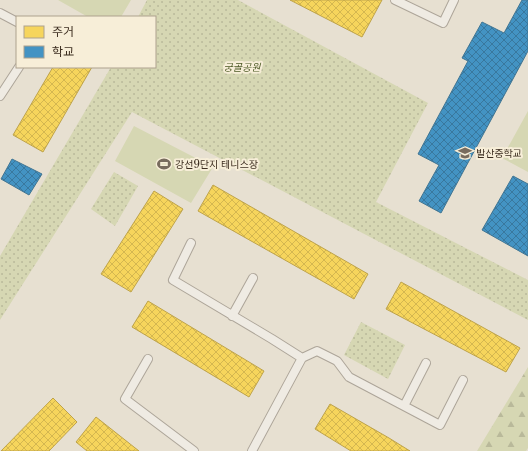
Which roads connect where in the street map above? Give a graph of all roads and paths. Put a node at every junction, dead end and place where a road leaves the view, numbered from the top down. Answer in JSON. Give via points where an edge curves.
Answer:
{"nodes":[{"id":1,"x":395,"y":0,"type":"edge"},
{"id":2,"x":454,"y":0,"type":"edge"},
{"id":3,"x":0,"y":13,"type":"edge"},
{"id":4,"x":16,"y":21,"type":"edge"},
{"id":5,"x":18,"y":68,"type":"edge"},
{"id":6,"x":0,"y":96,"type":"edge"},
{"id":7,"x":191,"y":243,"type":"dead end"},
{"id":8,"x":253,"y":278,"type":"dead end"},
{"id":9,"x":232,"y":316,"type":"junction"},
{"id":10,"x":302,"y":358,"type":"junction"},
{"id":11,"x":148,"y":359,"type":"dead end"},
{"id":12,"x":426,"y":363,"type":"dead end"},
{"id":13,"x":463,"y":380,"type":"dead end"},
{"id":14,"x":404,"y":406,"type":"junction"},
{"id":15,"x":194,"y":451,"type":"edge"},
{"id":16,"x":252,"y":451,"type":"edge"}],
"edges":[{"from":1,"to":2,"type":"lane","via":[[443,23]]},
{"from":3,"to":4,"type":"lane"},
{"from":5,"to":6,"type":"lane"},
{"from":7,"to":9,"type":"lane","via":[[173,280]]},
{"from":8,"to":9,"type":"lane"},
{"from":9,"to":10,"type":"lane"},
{"from":10,"to":14,"type":"lane","via":[[317,351],[337,361],[349,377]]},
{"from":10,"to":16,"type":"lane"},
{"from":11,"to":15,"type":"lane","via":[[125,399]]},
{"from":12,"to":14,"type":"lane"},
{"from":13,"to":14,"type":"lane","via":[[440,425]]}]}
